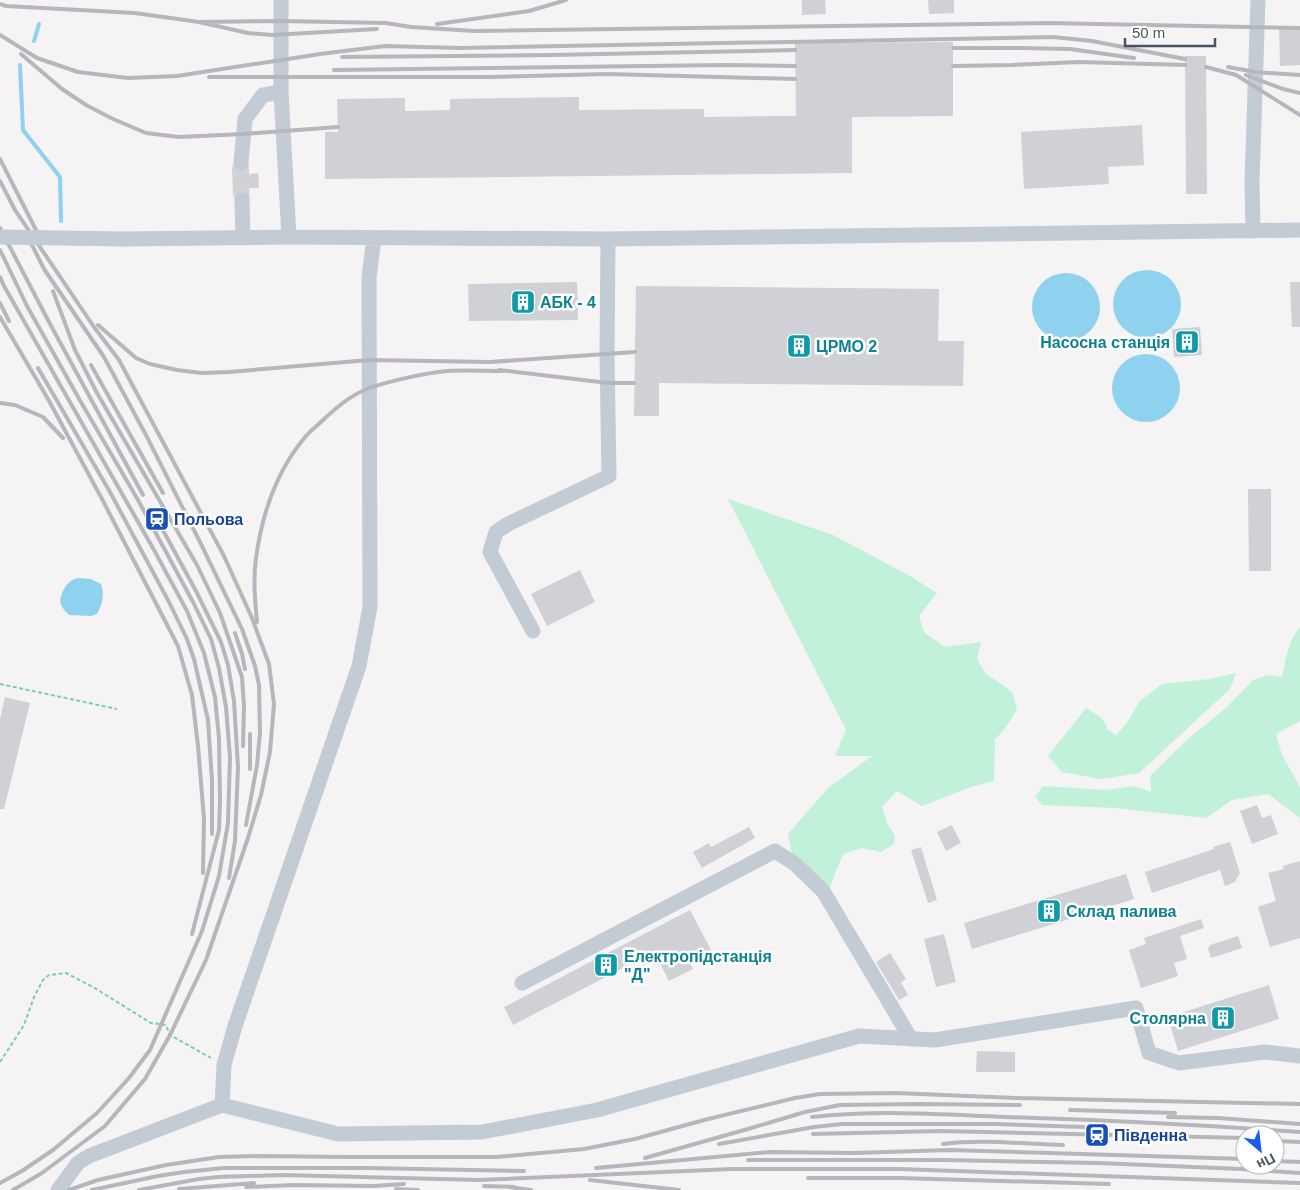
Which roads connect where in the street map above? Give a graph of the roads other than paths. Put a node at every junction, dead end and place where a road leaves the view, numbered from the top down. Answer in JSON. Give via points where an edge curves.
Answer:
{"nodes":[{"id":1,"x":281,"y":0,"type":"edge"},
{"id":2,"x":1258,"y":0,"type":"edge"},
{"id":3,"x":281,"y":92,"type":"junction"},
{"id":4,"x":241,"y":163,"type":"tunnel mouth"},
{"id":5,"x":242,"y":200,"type":"tunnel mouth"},
{"id":6,"x":1300,"y":230,"type":"edge"},
{"id":7,"x":1253,"y":231,"type":"junction"},
{"id":8,"x":0,"y":237,"type":"edge"},
{"id":9,"x":289,"y":237,"type":"junction"},
{"id":10,"x":243,"y":238,"type":"junction"},
{"id":11,"x":374,"y":238,"type":"junction"},
{"id":12,"x":608,"y":239,"type":"junction"},
{"id":13,"x":533,"y":631,"type":"dead end"},
{"id":14,"x":522,"y":983,"type":"dead end"},
{"id":15,"x":911,"y":1039,"type":"junction"},
{"id":16,"x":1300,"y":1056,"type":"edge"},
{"id":17,"x":222,"y":1105,"type":"junction"},
{"id":18,"x":58,"y":1190,"type":"edge"}],
"edges":[{"from":1,"to":3,"type":"street"},
{"from":2,"to":7,"type":"street"},
{"from":3,"to":4,"type":"street","via":[[263,95],[245,119]]},
{"from":3,"to":9,"type":"street"},
{"from":5,"to":10,"type":"street"},
{"from":6,"to":7,"type":"street"},
{"from":7,"to":12,"type":"street"},
{"from":8,"to":10,"type":"street","bridge":true},
{"from":9,"to":10,"type":"street"},
{"from":9,"to":11,"type":"street"},
{"from":11,"to":12,"type":"street"},
{"from":11,"to":17,"type":"street","via":[[369,277],[370,607],[359,666],[234,1026],[224,1065]]},
{"from":12,"to":13,"type":"street","via":[[609,476],[508,524],[496,532],[490,552]]},
{"from":14,"to":15,"type":"street","via":[[775,851],[823,892]]},
{"from":15,"to":16,"type":"street","via":[[934,1040],[1136,1008],[1149,1053],[1179,1063],[1265,1052]]},
{"from":15,"to":17,"type":"street","via":[[859,1036],[597,1110],[482,1132],[338,1134]]},
{"from":17,"to":18,"type":"street","via":[[89,1156],[78,1163]]}]}
